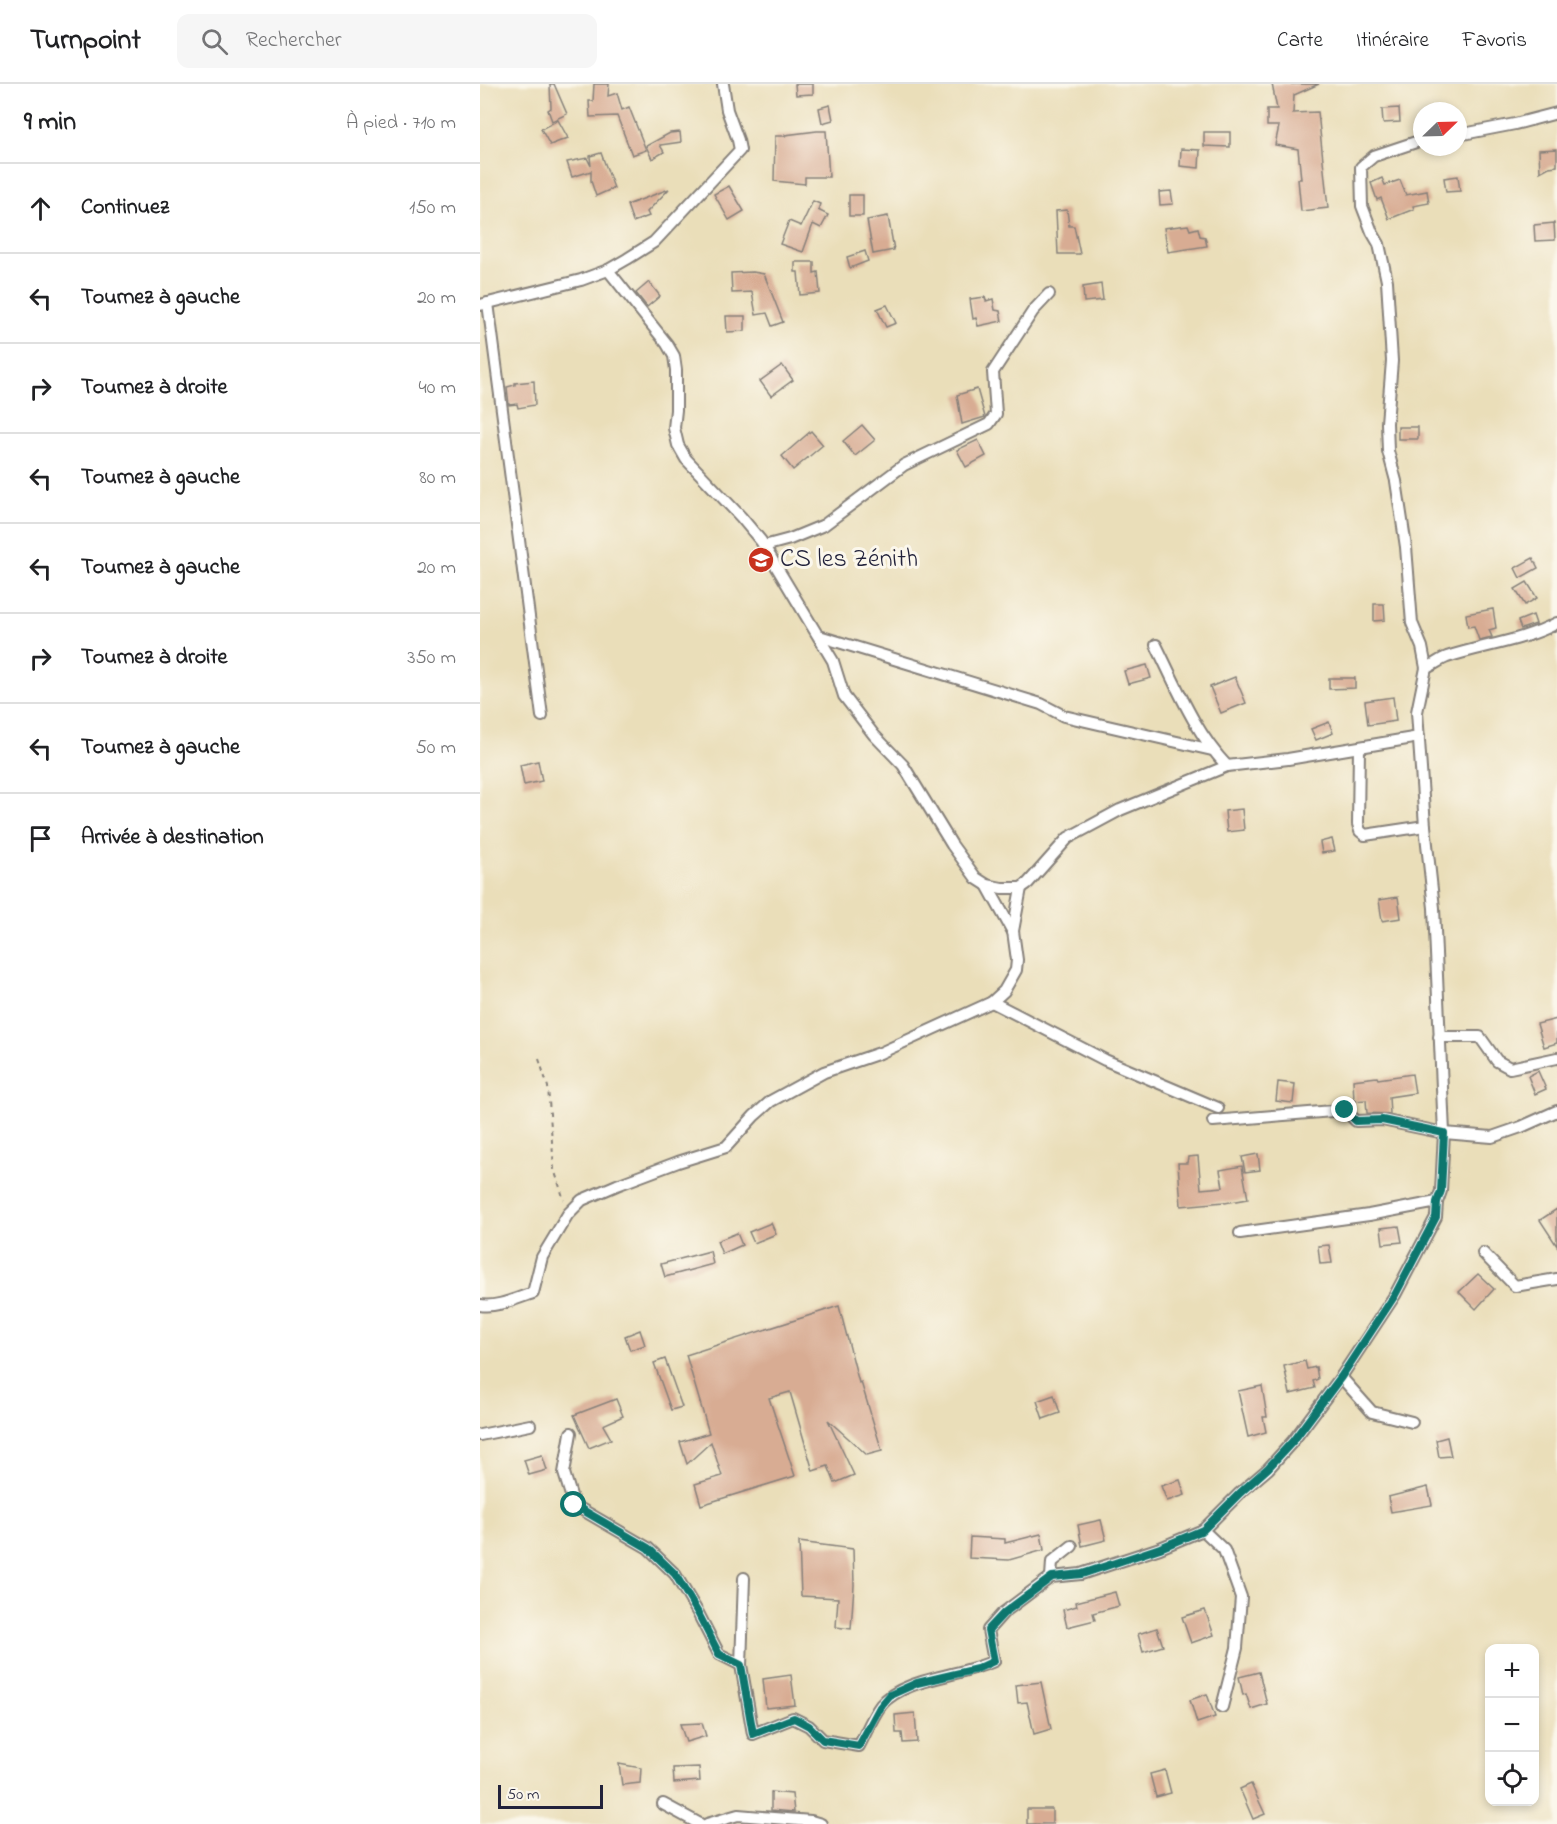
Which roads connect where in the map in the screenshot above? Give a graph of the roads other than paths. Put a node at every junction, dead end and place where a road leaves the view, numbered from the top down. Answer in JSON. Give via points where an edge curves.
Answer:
{"nodes":[{"id":1,"x":723,"y":84,"type":"edge"},
{"id":2,"x":1557,"y":113,"type":"edge"},
{"id":3,"x":1467,"y":133,"type":"edge"},
{"id":4,"x":1413,"y":143,"type":"edge"},
{"id":5,"x":608,"y":270,"type":"junction"},
{"id":6,"x":1049,"y":294,"type":"dead end"},
{"id":7,"x":484,"y":304,"type":"edge"},
{"id":8,"x":764,"y":546,"type":"junction"},
{"id":9,"x":1557,"y":623,"type":"edge"},
{"id":10,"x":819,"y":636,"type":"junction"},
{"id":11,"x":1156,"y":645,"type":"dead end"},
{"id":12,"x":1426,"y":668,"type":"junction"},
{"id":13,"x":543,"y":716,"type":"dead end"},
{"id":14,"x":1419,"y":737,"type":"junction"},
{"id":15,"x":1359,"y":748,"type":"junction"},
{"id":16,"x":1212,"y":750,"type":"junction"},
{"id":17,"x":1227,"y":766,"type":"junction"},
{"id":18,"x":1425,"y":826,"type":"junction"},
{"id":19,"x":987,"y":885,"type":"junction"},
{"id":20,"x":1021,"y":888,"type":"junction"},
{"id":21,"x":1013,"y":932,"type":"junction"},
{"id":22,"x":992,"y":1002,"type":"junction"},
{"id":23,"x":1439,"y":1037,"type":"junction"},
{"id":24,"x":1557,"y":1058,"type":"edge"},
{"id":25,"x":1218,"y":1108,"type":"dead end"},
{"id":26,"x":1557,"y":1111,"type":"edge"},
{"id":27,"x":1213,"y":1122,"type":"dead end"},
{"id":28,"x":1444,"y":1133,"type":"junction"},
{"id":29,"x":1437,"y":1202,"type":"junction"},
{"id":30,"x":1240,"y":1233,"type":"dead end"},
{"id":31,"x":1483,"y":1253,"type":"dead end"},
{"id":32,"x":1557,"y":1279,"type":"edge"},
{"id":33,"x":480,"y":1305,"type":"edge"},
{"id":34,"x":1341,"y":1377,"type":"junction"},
{"id":35,"x":1412,"y":1422,"type":"dead end"},
{"id":36,"x":530,"y":1425,"type":"dead end"},
{"id":37,"x":571,"y":1433,"type":"dead end"},
{"id":38,"x":480,"y":1435,"type":"edge"},
{"id":39,"x":1203,"y":1530,"type":"junction"},
{"id":40,"x":1072,"y":1546,"type":"dead end"},
{"id":41,"x":1052,"y":1577,"type":"junction"},
{"id":42,"x":744,"y":1578,"type":"dead end"},
{"id":43,"x":741,"y":1665,"type":"junction"},
{"id":44,"x":1222,"y":1707,"type":"dead end"},
{"id":45,"x":663,"y":1804,"type":"dead end"},
{"id":46,"x":700,"y":1824,"type":"edge"},
{"id":47,"x":708,"y":1824,"type":"edge"},
{"id":48,"x":821,"y":1824,"type":"edge"}],
"edges":[{"from":1,"to":5,"type":"street","via":[[740,150],[654,242]]},
{"from":2,"to":3,"type":"street"},
{"from":4,"to":12,"type":"street","via":[[1374,156],[1362,167],[1362,206],[1379,244],[1387,282],[1392,362],[1388,452],[1406,547],[1412,623]]},
{"from":5,"to":7,"type":"street"},
{"from":5,"to":8,"type":"street","via":[[674,356],[674,428],[678,445]]},
{"from":6,"to":8,"type":"street","via":[[1033,310],[993,372],[996,414],[989,424],[904,465],[824,525]]},
{"from":7,"to":13,"type":"street"},
{"from":8,"to":10,"type":"street"},
{"from":9,"to":12,"type":"street","via":[[1540,632],[1445,658]]},
{"from":10,"to":16,"type":"street","via":[[1041,704],[1064,716]]},
{"from":10,"to":19,"type":"street","via":[[844,696],[903,765],[952,845],[976,878]]},
{"from":11,"to":16,"type":"street"},
{"from":12,"to":14,"type":"street","via":[[1417,712]]},
{"from":14,"to":15,"type":"street"},
{"from":14,"to":18,"type":"street"},
{"from":15,"to":17,"type":"street"},
{"from":15,"to":18,"type":"street","via":[[1360,831],[1365,835]]},
{"from":16,"to":17,"type":"street"},
{"from":17,"to":20,"type":"street","via":[[1120,810],[1068,838]]},
{"from":18,"to":23,"type":"street","via":[[1434,908]]},
{"from":19,"to":20,"type":"street"},
{"from":19,"to":21,"type":"street"},
{"from":20,"to":21,"type":"street"},
{"from":21,"to":22,"type":"street","via":[[1016,970]]},
{"from":22,"to":25,"type":"street","via":[[1105,1060]]},
{"from":22,"to":33,"type":"street","via":[[880,1053],[824,1072],[771,1101],[726,1148],[678,1162],[582,1200],[568,1214],[542,1257],[533,1293]]},
{"from":23,"to":24,"type":"street","via":[[1480,1037],[1497,1061],[1510,1068]]},
{"from":23,"to":28,"type":"street"},
{"from":26,"to":28,"type":"street","via":[[1492,1137]]},
{"from":27,"to":28,"type":"street","via":[[1345,1110],[1356,1121],[1382,1120]]},
{"from":28,"to":29,"type":"street"},
{"from":29,"to":30,"type":"street"},
{"from":29,"to":34,"type":"street","via":[[1436,1217],[1395,1295]]},
{"from":31,"to":32,"type":"street","via":[[1515,1286]]},
{"from":34,"to":35,"type":"street","via":[[1372,1412]]},
{"from":34,"to":39,"type":"street","via":[[1293,1441]]},
{"from":36,"to":38,"type":"street"},
{"from":37,"to":43,"type":"street","via":[[564,1473],[574,1505],[648,1548],[675,1574],[719,1654]]},
{"from":39,"to":41,"type":"street","via":[[1082,1574]]},
{"from":39,"to":44,"type":"street","via":[[1224,1550],[1241,1597],[1238,1648]]},
{"from":40,"to":41,"type":"street","via":[[1052,1562]]},
{"from":41,"to":43,"type":"street","via":[[988,1630],[994,1661],[977,1669],[917,1683],[890,1695],[859,1746],[823,1740],[794,1718],[753,1734]]},
{"from":42,"to":43,"type":"street"},
{"from":45,"to":46,"type":"street"},
{"from":47,"to":48,"type":"street","via":[[738,1815]]}]}
